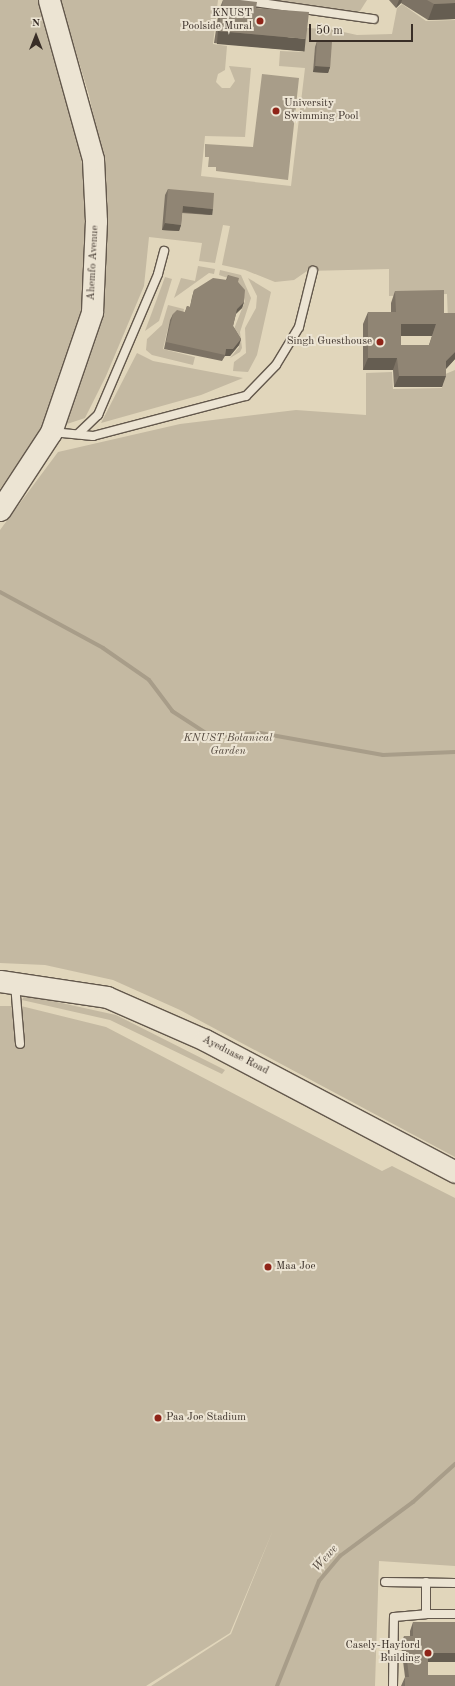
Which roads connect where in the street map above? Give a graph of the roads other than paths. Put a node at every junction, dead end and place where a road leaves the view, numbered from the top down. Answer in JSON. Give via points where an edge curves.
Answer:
{"nodes":[{"id":1,"x":49,"y":0,"type":"edge"},
{"id":2,"x":240,"y":0,"type":"edge"},
{"id":3,"x":374,"y":19,"type":"dead end"},
{"id":4,"x":164,"y":251,"type":"dead end"},
{"id":5,"x":313,"y":271,"type":"dead end"},
{"id":6,"x":51,"y":432,"type":"junction"},
{"id":7,"x":78,"y":434,"type":"junction"},
{"id":8,"x":0,"y":510,"type":"edge"},
{"id":9,"x":8,"y":981,"type":"edge"},
{"id":10,"x":20,"y":1044,"type":"dead end"},
{"id":11,"x":455,"y":1172,"type":"edge"},
{"id":12,"x":385,"y":1582,"type":"dead end"},
{"id":13,"x":426,"y":1582,"type":"junction"},
{"id":14,"x":455,"y":1583,"type":"edge"},
{"id":15,"x":426,"y":1614,"type":"junction"},
{"id":16,"x":455,"y":1614,"type":"edge"},
{"id":17,"x":393,"y":1686,"type":"edge"}],
"edges":[{"from":1,"to":6,"type":"street","name":"Ahemfo Avenue","via":[[93,159],[96,222],[92,312]]},
{"from":2,"to":3,"type":"lane"},
{"from":4,"to":7,"type":"lane","via":[[158,274],[98,415]]},
{"from":5,"to":7,"type":"lane","via":[[299,327],[276,365],[246,396],[93,436]]},
{"from":6,"to":7,"type":"lane"},
{"from":6,"to":8,"type":"street","name":"Ahemfo Avenue"},
{"from":9,"to":10,"type":"lane"},
{"from":9,"to":11,"type":"street","name":"Ayeduase Road","via":[[114,1000],[205,1040]]},
{"from":12,"to":13,"type":"lane"},
{"from":13,"to":14,"type":"lane"},
{"from":13,"to":15,"type":"lane"},
{"from":15,"to":16,"type":"lane"},
{"from":15,"to":17,"type":"lane","via":[[394,1616]]}]}
